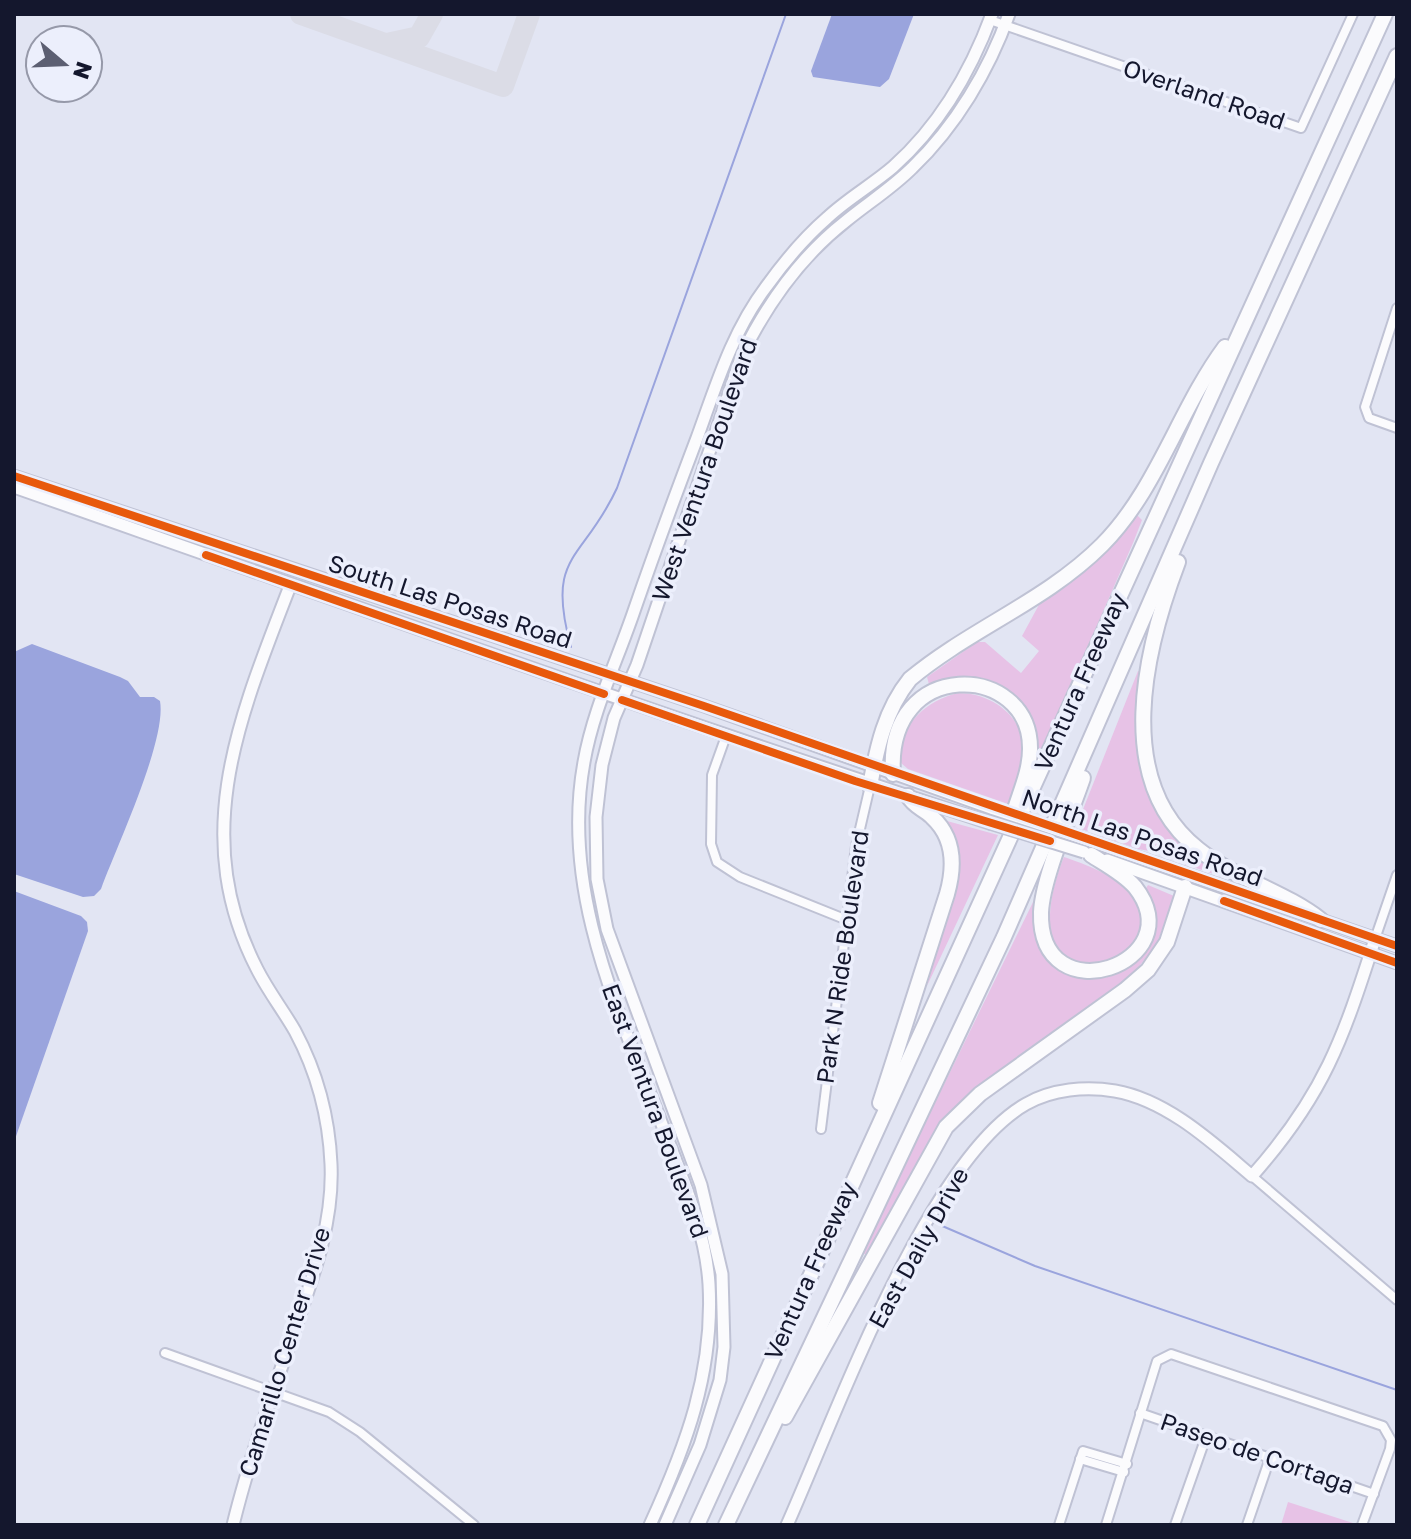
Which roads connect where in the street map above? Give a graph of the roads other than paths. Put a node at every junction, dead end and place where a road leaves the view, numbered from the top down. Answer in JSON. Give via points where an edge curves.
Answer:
{"nodes":[{"id":1,"x":1353,"y":14,"type":"edge"},
{"id":2,"x":1385,"y":14,"type":"edge"},
{"id":3,"x":991,"y":17,"type":"edge"},
{"id":4,"x":1007,"y":20,"type":"edge"},
{"id":5,"x":1397,"y":56,"type":"edge"},
{"id":6,"x":1397,"y":308,"type":"edge"},
{"id":7,"x":1245,"y":320,"type":"junction"},
{"id":8,"x":1397,"y":428,"type":"edge"},
{"id":9,"x":1211,"y":463,"type":"junction"},
{"id":10,"x":14,"y":476,"type":"edge"},
{"id":11,"x":14,"y":487,"type":"edge"},
{"id":12,"x":290,"y":586,"type":"junction"},
{"id":13,"x":375,"y":598,"type":"junction"},
{"id":14,"x":611,"y":676,"type":"junction"},
{"id":15,"x":630,"y":682,"type":"junction"},
{"id":16,"x":604,"y":694,"type":"junction"},
{"id":17,"x":1110,"y":698,"type":"junction"},
{"id":18,"x":622,"y":700,"type":"junction"},
{"id":19,"x":726,"y":736,"type":"junction"},
{"id":20,"x":873,"y":767,"type":"junction"},
{"id":21,"x":893,"y":774,"type":"junction"},
{"id":22,"x":870,"y":786,"type":"junction"},
{"id":23,"x":908,"y":796,"type":"junction"},
{"id":24,"x":1089,"y":849,"type":"junction"},
{"id":25,"x":1397,"y":875,"type":"edge"},
{"id":26,"x":1187,"y":881,"type":"junction"},
{"id":27,"x":978,"y":907,"type":"junction"},
{"id":28,"x":847,"y":920,"type":"junction"},
{"id":29,"x":1321,"y":920,"type":"junction"},
{"id":30,"x":1375,"y":939,"type":"junction"},
{"id":31,"x":1397,"y":946,"type":"edge"},
{"id":32,"x":1370,"y":954,"type":"junction"},
{"id":33,"x":1397,"y":963,"type":"edge"},
{"id":34,"x":821,"y":1129,"type":"dead end"},
{"id":35,"x":868,"y":1146,"type":"junction"},
{"id":36,"x":1252,"y":1176,"type":"junction"},
{"id":37,"x":1397,"y":1300,"type":"edge"},
{"id":38,"x":165,"y":1353,"type":"dead end"},
{"id":39,"x":274,"y":1390,"type":"junction"},
{"id":40,"x":1140,"y":1413,"type":"junction"},
{"id":41,"x":1206,"y":1437,"type":"junction"},
{"id":42,"x":1270,"y":1458,"type":"junction"},
{"id":43,"x":752,"y":1467,"type":"junction"},
{"id":44,"x":1126,"y":1468,"type":"junction"},
{"id":45,"x":1374,"y":1494,"type":"junction"},
{"id":46,"x":233,"y":1525,"type":"edge"},
{"id":47,"x":474,"y":1525,"type":"edge"},
{"id":48,"x":650,"y":1525,"type":"edge"},
{"id":49,"x":665,"y":1525,"type":"edge"},
{"id":50,"x":697,"y":1525,"type":"edge"},
{"id":51,"x":726,"y":1525,"type":"edge"},
{"id":52,"x":787,"y":1525,"type":"edge"},
{"id":53,"x":1059,"y":1525,"type":"edge"},
{"id":54,"x":1106,"y":1525,"type":"edge"},
{"id":55,"x":1175,"y":1525,"type":"edge"},
{"id":56,"x":1247,"y":1525,"type":"edge"},
{"id":57,"x":1362,"y":1525,"type":"edge"}],
"edges":[{"from":1,"to":4,"type":"street","name":"Overland Road","via":[[1301,128]]},
{"from":2,"to":7,"type":"highway","name":"Ventura Freeway"},
{"from":3,"to":4,"type":"street","name":"Overland Road"},
{"from":3,"to":14,"type":"main road","name":"West Ventura Boulevard","via":[[969,68],[935,122],[894,166],[829,216],[794,251],[744,319]]},
{"from":4,"to":15,"type":"main road","name":"West Ventura Boulevard","via":[[982,74],[932,148],[825,239],[756,326]]},
{"from":5,"to":9,"type":"highway","name":"Ventura Freeway"},
{"from":6,"to":8,"type":"street","via":[[1365,407],[1369,418]]},
{"from":7,"to":20,"type":"highway","via":[[1218,356],[1115,530],[1068,574],[910,679],[892,705]]},
{"from":7,"to":27,"type":"highway","name":"Ventura Freeway"},
{"from":9,"to":17,"type":"highway","name":"Ventura Freeway"},
{"from":9,"to":29,"type":"highway","via":[[1152,640],[1145,709],[1151,777],[1173,823],[1197,849]]},
{"from":10,"to":13,"type":"main road","name":"South Las Posas Road"},
{"from":11,"to":12,"type":"main road","name":"South Las Posas Road"},
{"from":12,"to":13,"type":"main road","via":[[306,582],[366,601]]},
{"from":12,"to":16,"type":"main road","name":"South Las Posas Road"},
{"from":12,"to":39,"type":"main road","name":"Camarillo Center Drive","via":[[232,753],[222,810],[225,872],[241,934],[306,1054],[329,1135],[325,1231]]},
{"from":13,"to":14,"type":"main road","name":"South Las Posas Road"},
{"from":14,"to":15,"type":"main road","name":"South Las Posas Road"},
{"from":14,"to":16,"type":"main road","name":"West Ventura Boulevard"},
{"from":15,"to":18,"type":"main road","name":"West Ventura Boulevard"},
{"from":15,"to":20,"type":"main road","name":"South Las Posas Road"},
{"from":16,"to":18,"type":"main road","name":"South Las Posas Road"},
{"from":16,"to":48,"type":"main road","name":"East Ventura Boulevard","via":[[591,730],[579,797],[583,894],[604,968],[690,1198],[709,1279],[709,1338],[700,1399]]},
{"from":17,"to":24,"type":"highway","via":[[1041,912],[1044,932],[1058,957],[1072,967],[1100,973],[1134,955],[1145,935],[1146,913],[1134,885]]},
{"from":17,"to":43,"type":"highway","name":"Ventura Freeway","via":[[1004,937]]},
{"from":18,"to":19,"type":"main road","name":"South Las Posas Road"},
{"from":18,"to":49,"type":"main road","name":"East Ventura Boulevard","via":[[598,790],[597,879],[624,980],[710,1213],[724,1302],[724,1347],[714,1405]]},
{"from":19,"to":22,"type":"main road","name":"South Las Posas Road"},
{"from":19,"to":28,"type":"street","via":[[712,775],[711,844],[717,862],[740,877]]},
{"from":20,"to":21,"type":"main road","name":"North Las Posas Road"},
{"from":20,"to":22,"type":"highway"},
{"from":21,"to":24,"type":"main road","name":"North Las Posas Road","bridge":true},
{"from":21,"to":27,"type":"highway","via":[[893,752],[907,712],[931,690],[956,683],[976,685],[996,693],[1018,713],[1028,733],[1029,762]]},
{"from":22,"to":23,"type":"main road","name":"North Las Posas Road"},
{"from":22,"to":28,"type":"street","name":"Park N Ride Boulevard"},
{"from":23,"to":24,"type":"main road","name":"North Las Posas Road","bridge":true},
{"from":23,"to":35,"type":"highway","via":[[935,819],[949,842],[951,878]]},
{"from":24,"to":26,"type":"main road","name":"North Las Posas Road"},
{"from":25,"to":30,"type":"street"},
{"from":26,"to":29,"type":"main road","name":"North Las Posas Road"},
{"from":26,"to":32,"type":"main road","name":"North Las Posas Road"},
{"from":26,"to":43,"type":"highway","via":[[1167,942],[1148,970],[980,1094],[946,1127]]},
{"from":27,"to":35,"type":"highway","name":"Ventura Freeway"},
{"from":28,"to":34,"type":"street","name":"Park N Ride Boulevard"},
{"from":29,"to":30,"type":"main road","name":"North Las Posas Road"},
{"from":30,"to":31,"type":"main road","name":"North Las Posas Road"},
{"from":30,"to":32,"type":"main road"},
{"from":32,"to":33,"type":"main road","name":"North Las Posas Road"},
{"from":32,"to":36,"type":"main road","via":[[1342,1041],[1318,1090]]},
{"from":35,"to":50,"type":"highway","name":"Ventura Freeway"},
{"from":36,"to":37,"type":"street"},
{"from":36,"to":52,"type":"main road","name":"East Daily Drive","via":[[1164,1110],[1126,1094],[1066,1091],[1011,1114],[956,1175],[904,1264]]},
{"from":38,"to":39,"type":"street"},
{"from":39,"to":46,"type":"main road","name":"Camarillo Center Drive"},
{"from":39,"to":47,"type":"street","via":[[343,1421]]},
{"from":40,"to":41,"type":"street","name":"Paseo de Cortaga"},
{"from":40,"to":44,"type":"street"},
{"from":40,"to":45,"type":"street","via":[[1160,1357],[1171,1354],[1377,1424],[1388,1434],[1390,1449]]},
{"from":41,"to":42,"type":"street","name":"Paseo de Cortaga"},
{"from":41,"to":55,"type":"street"},
{"from":42,"to":45,"type":"street","name":"Paseo de Cortaga"},
{"from":42,"to":56,"type":"street"},
{"from":43,"to":51,"type":"highway","name":"Ventura Freeway"},
{"from":44,"to":53,"type":"street","via":[[1081,1455]]},
{"from":44,"to":54,"type":"street"},
{"from":45,"to":57,"type":"street"}]}
